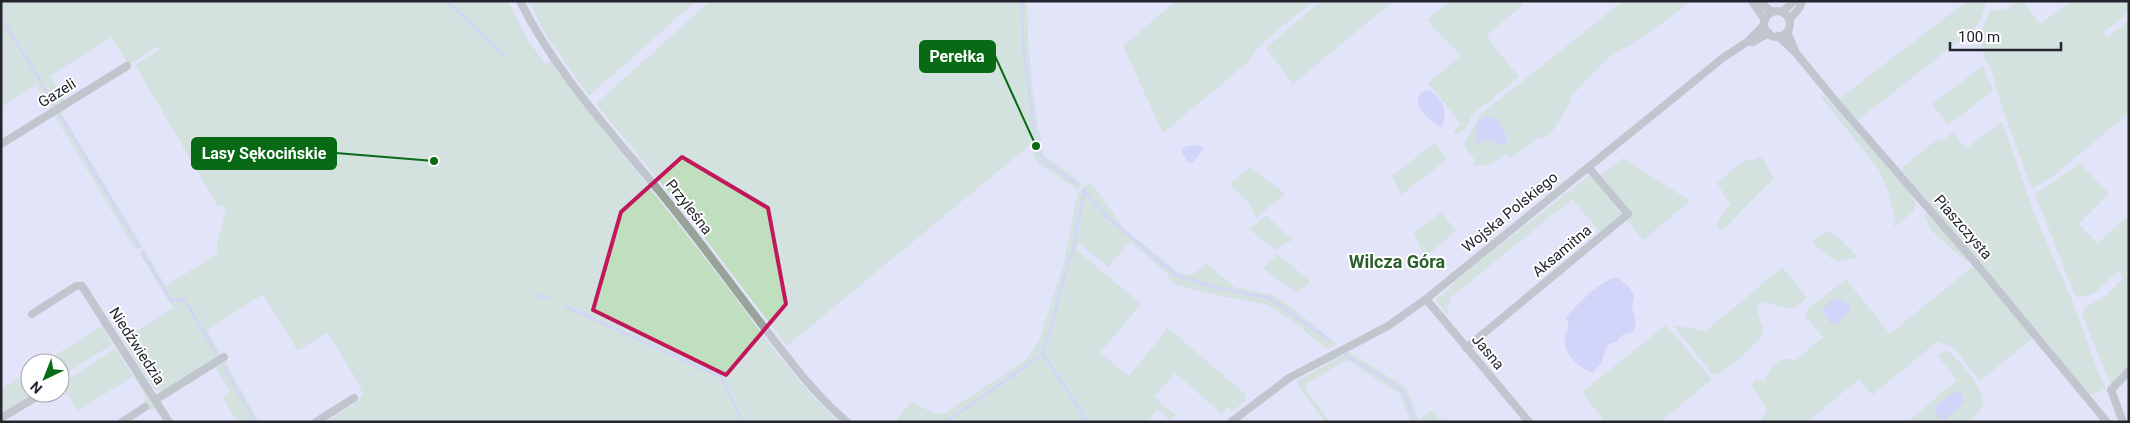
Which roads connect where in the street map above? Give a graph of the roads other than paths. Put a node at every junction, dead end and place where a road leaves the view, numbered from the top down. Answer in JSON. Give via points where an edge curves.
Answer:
{"nodes":[{"id":1,"x":520,"y":1,"type":"edge"},
{"id":2,"x":1752,"y":1,"type":"edge"},
{"id":3,"x":1759,"y":1,"type":"edge"},
{"id":4,"x":1794,"y":1,"type":"edge"},
{"id":5,"x":1802,"y":1,"type":"edge"},
{"id":6,"x":1772,"y":12,"type":"junction"},
{"id":7,"x":1782,"y":12,"type":"junction"},
{"id":8,"x":1789,"y":20,"type":"junction"},
{"id":9,"x":1765,"y":22,"type":"junction"},
{"id":10,"x":1787,"y":32,"type":"junction"},
{"id":11,"x":1769,"y":33,"type":"junction"},
{"id":12,"x":1778,"y":36,"type":"junction"},
{"id":13,"x":1747,"y":42,"type":"junction"},
{"id":14,"x":1796,"y":53,"type":"junction"},
{"id":15,"x":127,"y":66,"type":"dead end"},
{"id":16,"x":1,"y":144,"type":"edge"},
{"id":17,"x":1588,"y":167,"type":"junction"},
{"id":18,"x":1426,"y":299,"type":"junction"},
{"id":19,"x":32,"y":314,"type":"dead end"},
{"id":20,"x":1466,"y":348,"type":"junction"},
{"id":21,"x":224,"y":357,"type":"dead end"},
{"id":22,"x":2129,"y":371,"type":"edge"},
{"id":23,"x":354,"y":398,"type":"dead end"},
{"id":24,"x":156,"y":400,"type":"junction"},
{"id":25,"x":26,"y":403,"type":"edge"},
{"id":26,"x":145,"y":407,"type":"dead end"},
{"id":27,"x":1,"y":418,"type":"edge"},
{"id":28,"x":122,"y":422,"type":"edge"},
{"id":29,"x":169,"y":422,"type":"edge"},
{"id":30,"x":316,"y":422,"type":"edge"},
{"id":31,"x":847,"y":422,"type":"edge"},
{"id":32,"x":1231,"y":422,"type":"edge"},
{"id":33,"x":1529,"y":422,"type":"edge"},
{"id":34,"x":2107,"y":422,"type":"edge"},
{"id":35,"x":2123,"y":422,"type":"edge"}],
"edges":[{"from":1,"to":31,"type":"street","name":"Przyleśna","via":[[554,59],[587,104],[679,215],[800,373]]},
{"from":2,"to":9,"type":"street"},
{"from":3,"to":6,"type":"street"},
{"from":4,"to":7,"type":"street"},
{"from":5,"to":8,"type":"street"},
{"from":6,"to":7,"type":"street"},
{"from":6,"to":9,"type":"street"},
{"from":7,"to":8,"type":"street"},
{"from":8,"to":10,"type":"street"},
{"from":9,"to":11,"type":"street"},
{"from":9,"to":13,"type":"street","name":"Wojska Polskiego"},
{"from":10,"to":12,"type":"street"},
{"from":10,"to":14,"type":"street","name":"Piaszczysta"},
{"from":11,"to":12,"type":"street"},
{"from":11,"to":13,"type":"street","name":"Wojska Polskiego"},
{"from":12,"to":14,"type":"street","name":"Piaszczysta"},
{"from":13,"to":17,"type":"street","name":"Wojska Polskiego","via":[[1724,56]]},
{"from":14,"to":34,"type":"street","name":"Piaszczysta"},
{"from":15,"to":16,"type":"street","name":"Gazeli"},
{"from":17,"to":18,"type":"street","name":"Wojska Polskiego"},
{"from":17,"to":20,"type":"street","name":"Aksamitna","via":[[1628,214]]},
{"from":18,"to":20,"type":"street","name":"Jasna"},
{"from":18,"to":32,"type":"street","name":"Wojska Polskiego","via":[[1388,326],[1289,378]]},
{"from":19,"to":24,"type":"street","name":"Niedźwiedzia","via":[[76,286],[82,286]]},
{"from":20,"to":33,"type":"street","name":"Jasna"},
{"from":21,"to":24,"type":"street"},
{"from":22,"to":35,"type":"street","via":[[2111,390]]},
{"from":23,"to":30,"type":"street"},
{"from":24,"to":29,"type":"street","name":"Niedźwiedzia"},
{"from":25,"to":27,"type":"street"},
{"from":26,"to":28,"type":"street"}]}
